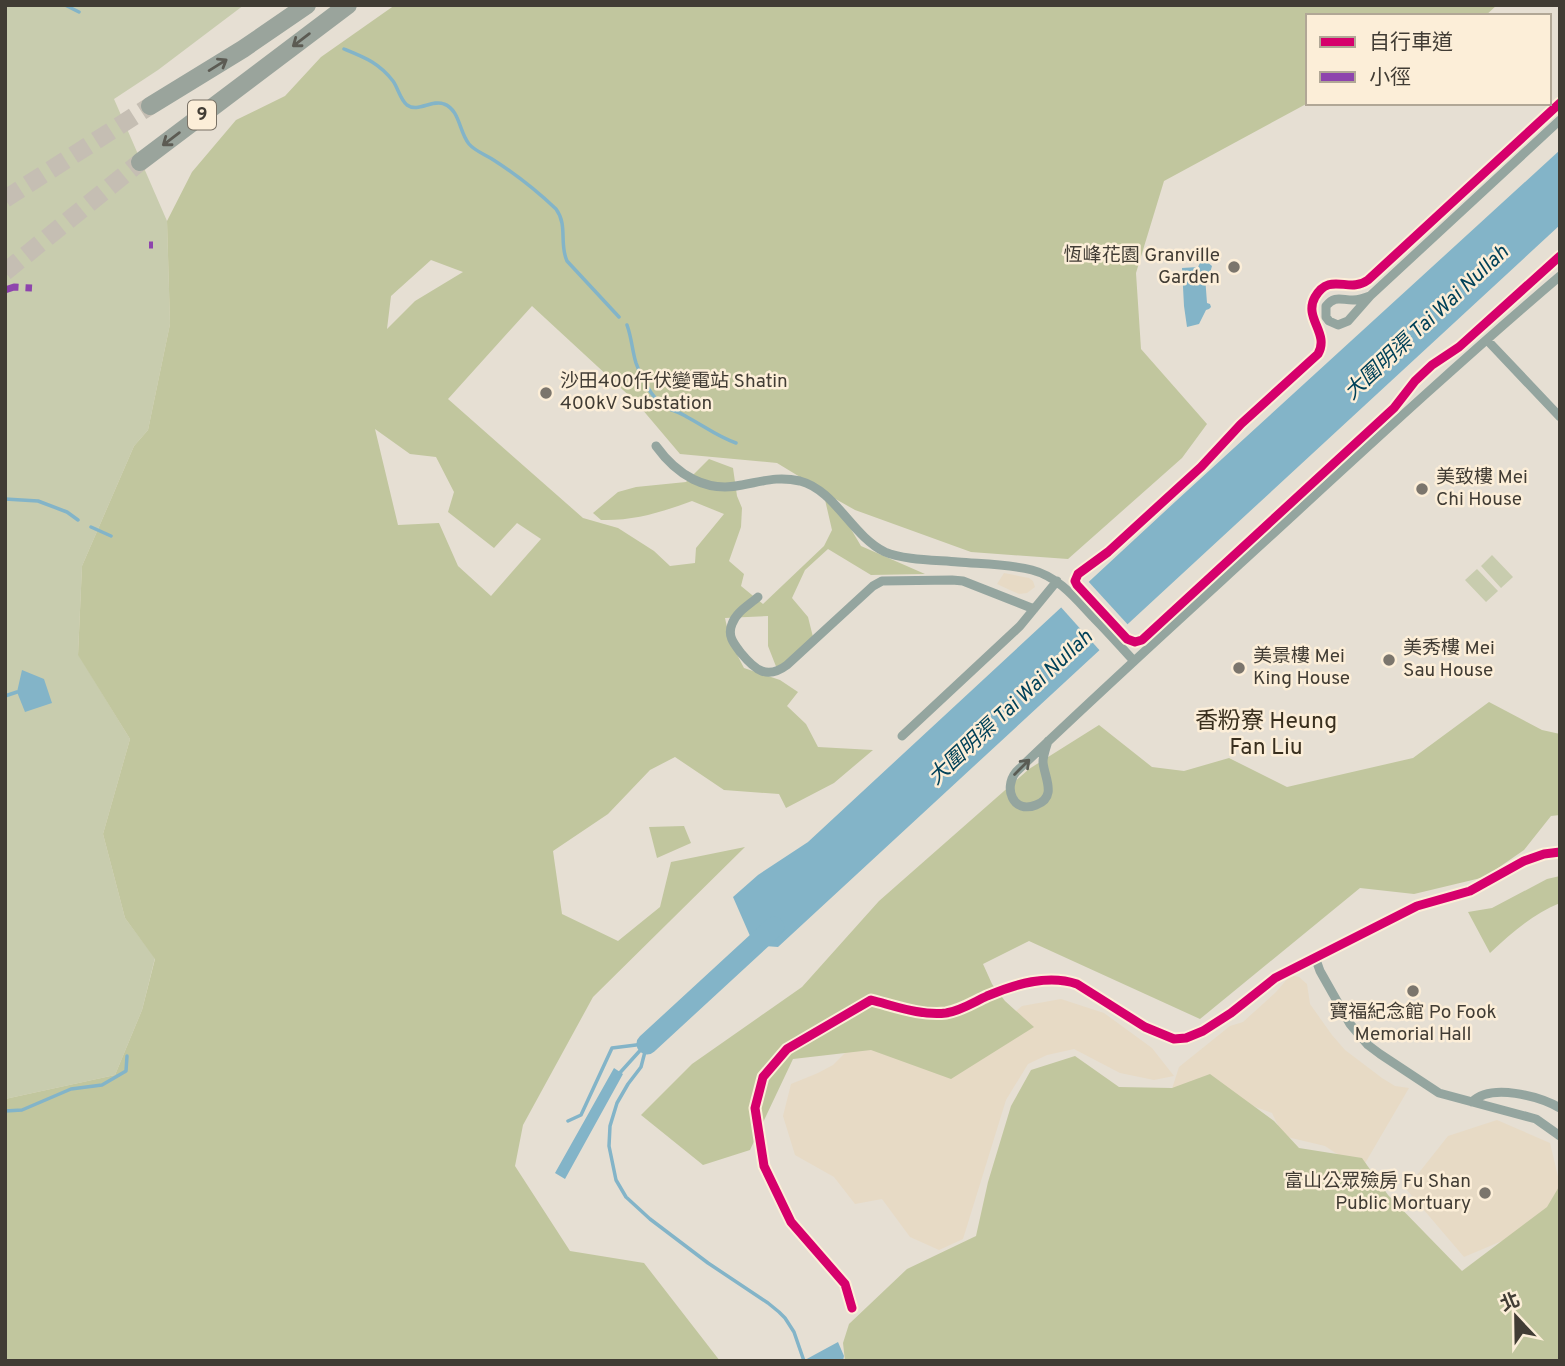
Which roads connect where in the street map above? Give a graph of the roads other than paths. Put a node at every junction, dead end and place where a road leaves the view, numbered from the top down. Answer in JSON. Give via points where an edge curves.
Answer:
{"nodes":[{"id":1,"x":307,"y":5,"type":"edge"},
{"id":2,"x":348,"y":5,"type":"edge"},
{"id":3,"x":150,"y":106,"type":"tunnel mouth"},
{"id":4,"x":1560,"y":121,"type":"edge"},
{"id":5,"x":139,"y":162,"type":"tunnel mouth"},
{"id":6,"x":1560,"y":276,"type":"edge"},
{"id":7,"x":1370,"y":296,"type":"junction"},
{"id":8,"x":1487,"y":340,"type":"junction"},
{"id":9,"x":1560,"y":417,"type":"edge"},
{"id":10,"x":656,"y":446,"type":"dead end"},
{"id":11,"x":1057,"y":581,"type":"junction"},
{"id":12,"x":758,"y":597,"type":"dead end"},
{"id":13,"x":1034,"y":609,"type":"junction"},
{"id":14,"x":1134,"y":661,"type":"junction"},
{"id":15,"x":902,"y":736,"type":"dead end"},
{"id":16,"x":1048,"y":741,"type":"junction"},
{"id":17,"x":1560,"y":852,"type":"edge"},
{"id":18,"x":1315,"y":957,"type":"junction"},
{"id":19,"x":1472,"y":1102,"type":"junction"},
{"id":20,"x":1560,"y":1108,"type":"edge"},
{"id":21,"x":1560,"y":1136,"type":"edge"},
{"id":22,"x":852,"y":1308,"type":"dead end"}],
"edges":[{"from":3,"to":1,"type":"highway","number":"9","one_way":true},
{"from":2,"to":5,"type":"highway","number":"9","one_way":true},
{"from":4,"to":7,"type":"street"},
{"from":6,"to":8,"type":"street"},
{"from":7,"to":7,"type":"street","via":[[1343,324],[1326,317],[1326,306],[1334,299]]},
{"from":8,"to":9,"type":"street"},
{"from":8,"to":14,"type":"street"},
{"from":10,"to":11,"type":"street","via":[[686,476],[709,486],[731,487],[778,478],[810,485],[870,542],[892,555],[1022,568]]},
{"from":11,"to":13,"type":"street"},
{"from":11,"to":14,"type":"street"},
{"from":12,"to":13,"type":"street","via":[[736,616],[730,634],[752,666],[768,672],[787,665],[883,581],[963,581]]},
{"from":13,"to":15,"type":"street"},
{"from":14,"to":16,"type":"street"},
{"from":16,"to":16,"type":"street","one_way":true,"via":[[1043,762],[1049,784],[1046,797],[1027,807],[1011,795],[1009,783]]},
{"from":17,"to":18,"type":"street","via":[[1524,861],[1470,891],[1417,906]]},
{"from":18,"to":19,"type":"street","via":[[1350,1024],[1368,1045],[1439,1093]]},
{"from":18,"to":22,"type":"street","via":[[1186,1038],[1174,1039],[1145,1027],[1077,984],[1049,979],[989,995],[949,1013],[926,1013],[870,1000],[787,1049],[763,1077],[755,1108],[764,1166],[791,1222],[845,1284]]},
{"from":19,"to":20,"type":"street","via":[[1485,1094],[1525,1095]]},
{"from":19,"to":21,"type":"street","via":[[1536,1119]]}]}
